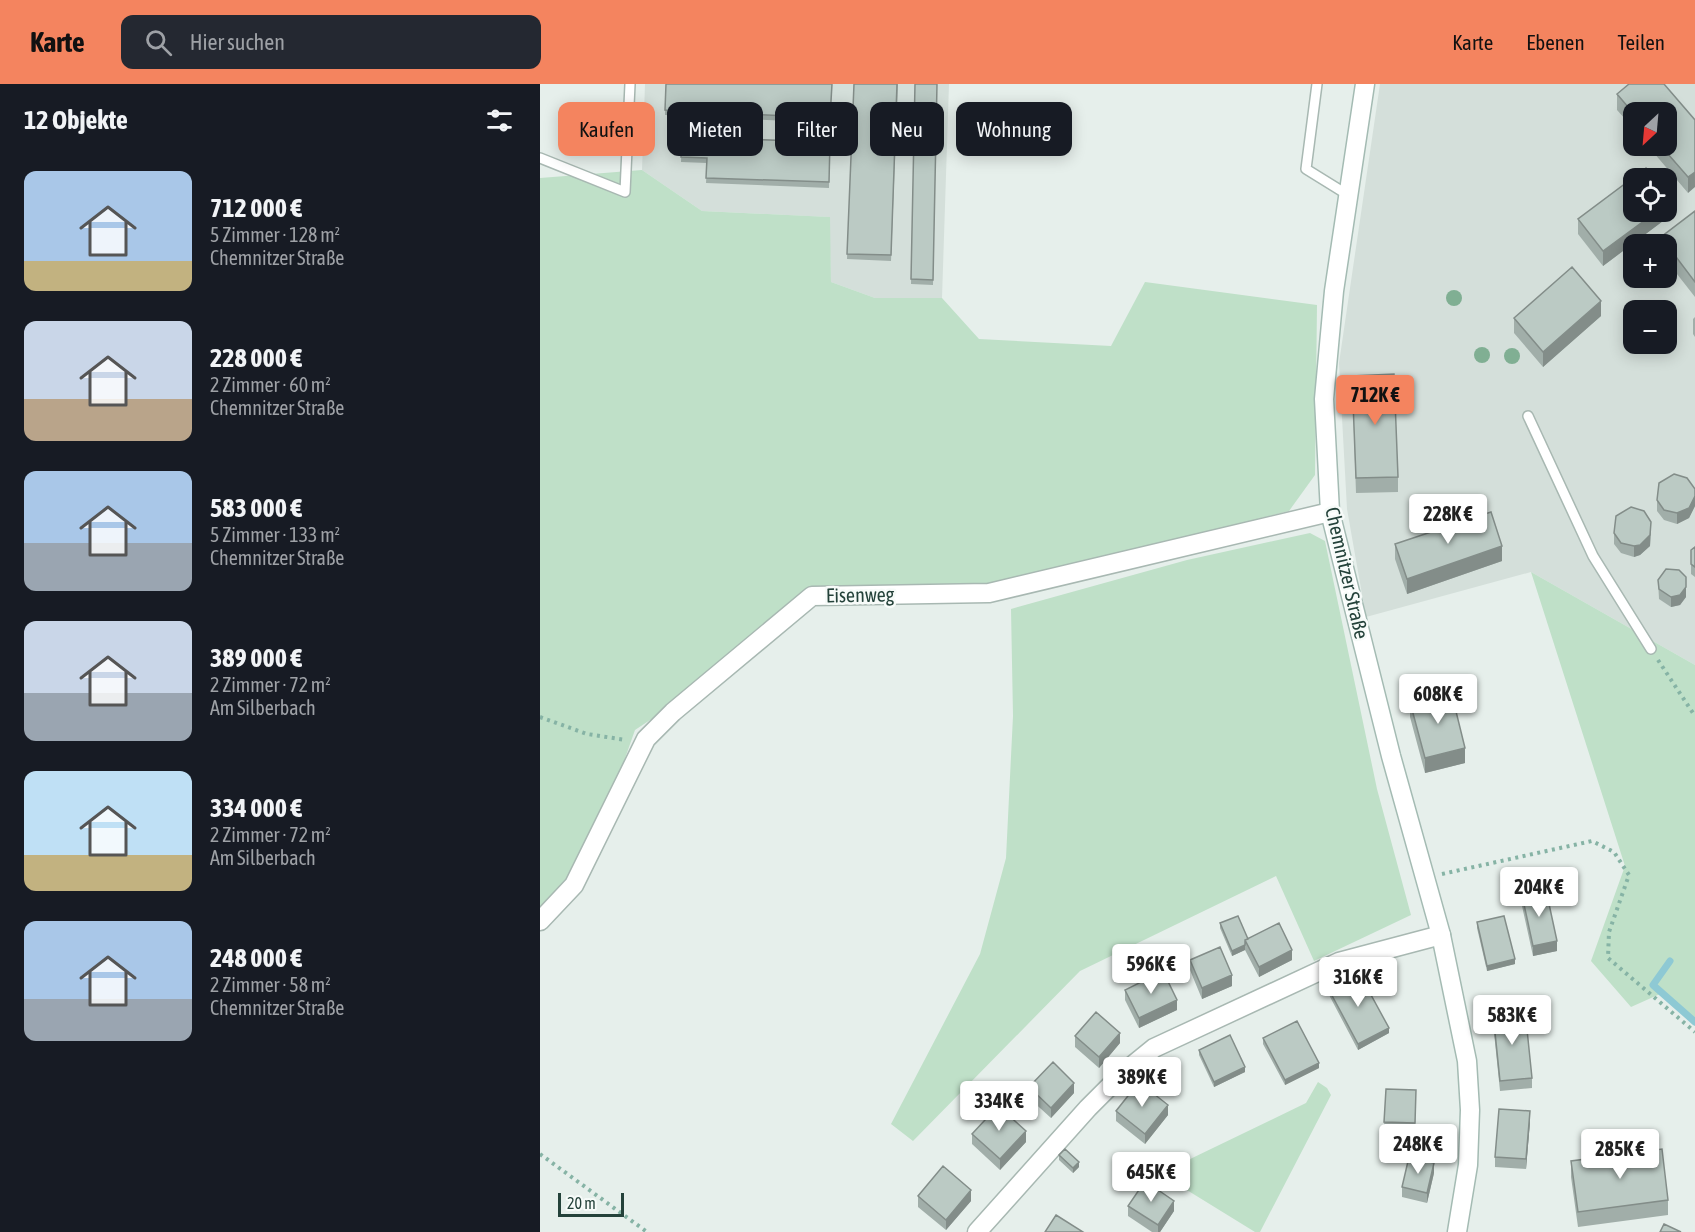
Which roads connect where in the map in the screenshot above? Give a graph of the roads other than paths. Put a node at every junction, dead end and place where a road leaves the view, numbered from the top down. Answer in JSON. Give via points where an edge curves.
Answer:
{"nodes":[{"id":1,"x":630,"y":84,"type":"edge"},
{"id":2,"x":1317,"y":84,"type":"edge"},
{"id":3,"x":1365,"y":84,"type":"edge"},
{"id":4,"x":540,"y":158,"type":"edge"},
{"id":5,"x":1349,"y":195,"type":"junction"},
{"id":6,"x":1528,"y":416,"type":"dead end"},
{"id":7,"x":1330,"y":512,"type":"junction"},
{"id":8,"x":1651,"y":649,"type":"road end"},
{"id":9,"x":540,"y":921,"type":"edge"},
{"id":10,"x":1441,"y":935,"type":"junction"},
{"id":11,"x":977,"y":1232,"type":"edge"},
{"id":12,"x":1457,"y":1232,"type":"edge"}],
"edges":[{"from":1,"to":4,"type":"lane","via":[[625,192]]},
{"from":2,"to":5,"type":"lane","via":[[1306,169]]},
{"from":3,"to":5,"type":"street","name":"Chemnitzer Straße"},
{"from":5,"to":7,"type":"street","name":"Chemnitzer Straße","via":[[1334,291],[1324,399]]},
{"from":6,"to":8,"type":"lane","via":[[1593,556]]},
{"from":7,"to":9,"type":"street","name":"Eisenweg","via":[[989,592],[812,596],[646,739],[574,885]]},
{"from":7,"to":10,"type":"street","name":"Chemnitzer Straße","via":[[1390,756]]},
{"from":10,"to":11,"type":"street","via":[[1338,962],[1154,1048],[1096,1099]]},
{"from":10,"to":12,"type":"street","name":"Chemnitzer Straße","via":[[1467,1061],[1470,1110]]}]}
